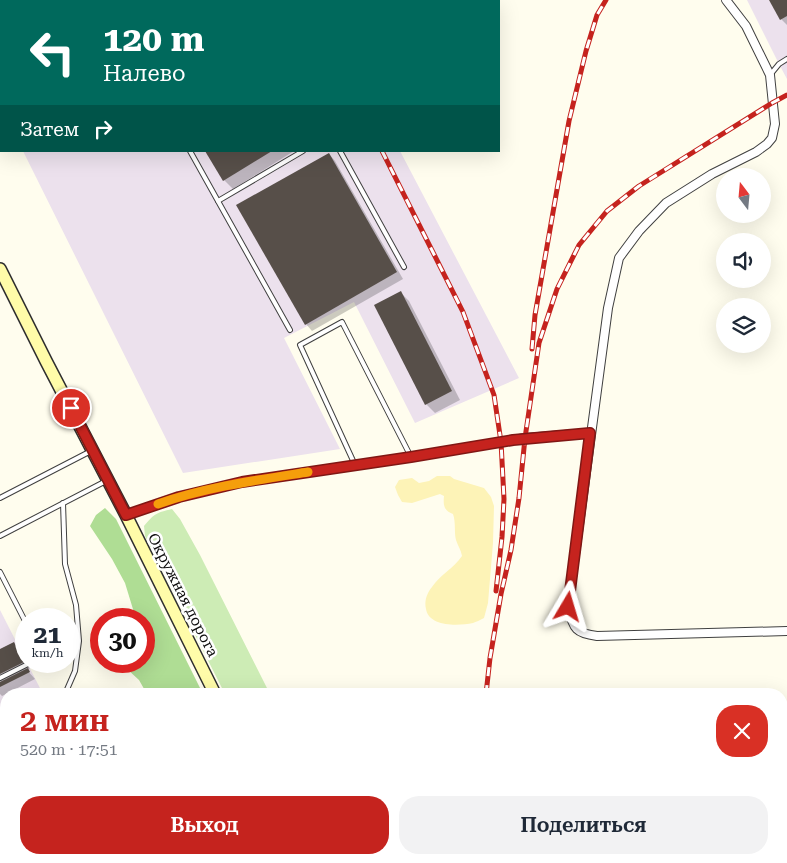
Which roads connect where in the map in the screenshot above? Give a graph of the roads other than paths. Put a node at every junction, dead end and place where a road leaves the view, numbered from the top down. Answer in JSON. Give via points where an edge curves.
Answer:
{"nodes":[{"id":1,"x":726,"y":0,"type":"edge"},
{"id":2,"x":787,"y":59,"type":"edge"},
{"id":3,"x":770,"y":75,"type":"junction"},
{"id":4,"x":191,"y":152,"type":"edge"},
{"id":5,"x":301,"y":152,"type":"edge"},
{"id":6,"x":341,"y":152,"type":"edge"},
{"id":7,"x":218,"y":201,"type":"junction"},
{"id":8,"x":404,"y":267,"type":"dead end"},
{"id":9,"x":0,"y":269,"type":"edge"},
{"id":10,"x":290,"y":330,"type":"dead end"},
{"id":11,"x":590,"y":433,"type":"junction"},
{"id":12,"x":93,"y":450,"type":"junction"},
{"id":13,"x":411,"y":457,"type":"junction"},
{"id":14,"x":355,"y":465,"type":"junction"},
{"id":15,"x":108,"y":480,"type":"junction"},
{"id":16,"x":0,"y":498,"type":"edge"},
{"id":17,"x":63,"y":504,"type":"junction"},
{"id":18,"x":126,"y":515,"type":"junction"},
{"id":19,"x":0,"y":536,"type":"edge"},
{"id":20,"x":0,"y":572,"type":"edge"},
{"id":21,"x":18,"y":608,"type":"edge"},
{"id":22,"x":787,"y":631,"type":"edge"},
{"id":23,"x":15,"y":670,"type":"edge"},
{"id":24,"x":0,"y":678,"type":"edge"},
{"id":25,"x":68,"y":688,"type":"edge"},
{"id":26,"x":212,"y":688,"type":"edge"}],
"edges":[{"from":1,"to":3,"type":"street","via":[[746,26]]},
{"from":2,"to":3,"type":"lane"},
{"from":3,"to":11,"type":"street","via":[[775,124],[772,138],[756,152],[712,174],[666,203],[619,258],[608,308]]},
{"from":4,"to":7,"type":"lane"},
{"from":5,"to":7,"type":"lane"},
{"from":6,"to":8,"type":"lane"},
{"from":7,"to":10,"type":"lane"},
{"from":9,"to":12,"type":"main road","name":"Окружная дорога"},
{"from":11,"to":13,"type":"street","via":[[525,438]]},
{"from":11,"to":22,"type":"street","via":[[568,607],[573,625],[583,634],[597,636]]},
{"from":12,"to":15,"type":"main road","name":"Окружная дорога"},
{"from":12,"to":16,"type":"lane"},
{"from":13,"to":14,"type":"street"},
{"from":13,"to":14,"type":"lane","via":[[342,322],[300,345]]},
{"from":14,"to":18,"type":"street","via":[[242,482],[179,497]]},
{"from":15,"to":17,"type":"lane"},
{"from":15,"to":18,"type":"main road","name":"Окружная дорога"},
{"from":17,"to":19,"type":"lane"},
{"from":17,"to":25,"type":"lane","via":[[65,564],[76,605],[79,641],[75,671]]},
{"from":18,"to":26,"type":"main road","name":"Окружная дорога"},
{"from":20,"to":21,"type":"lane"},
{"from":23,"to":24,"type":"lane"}]}
